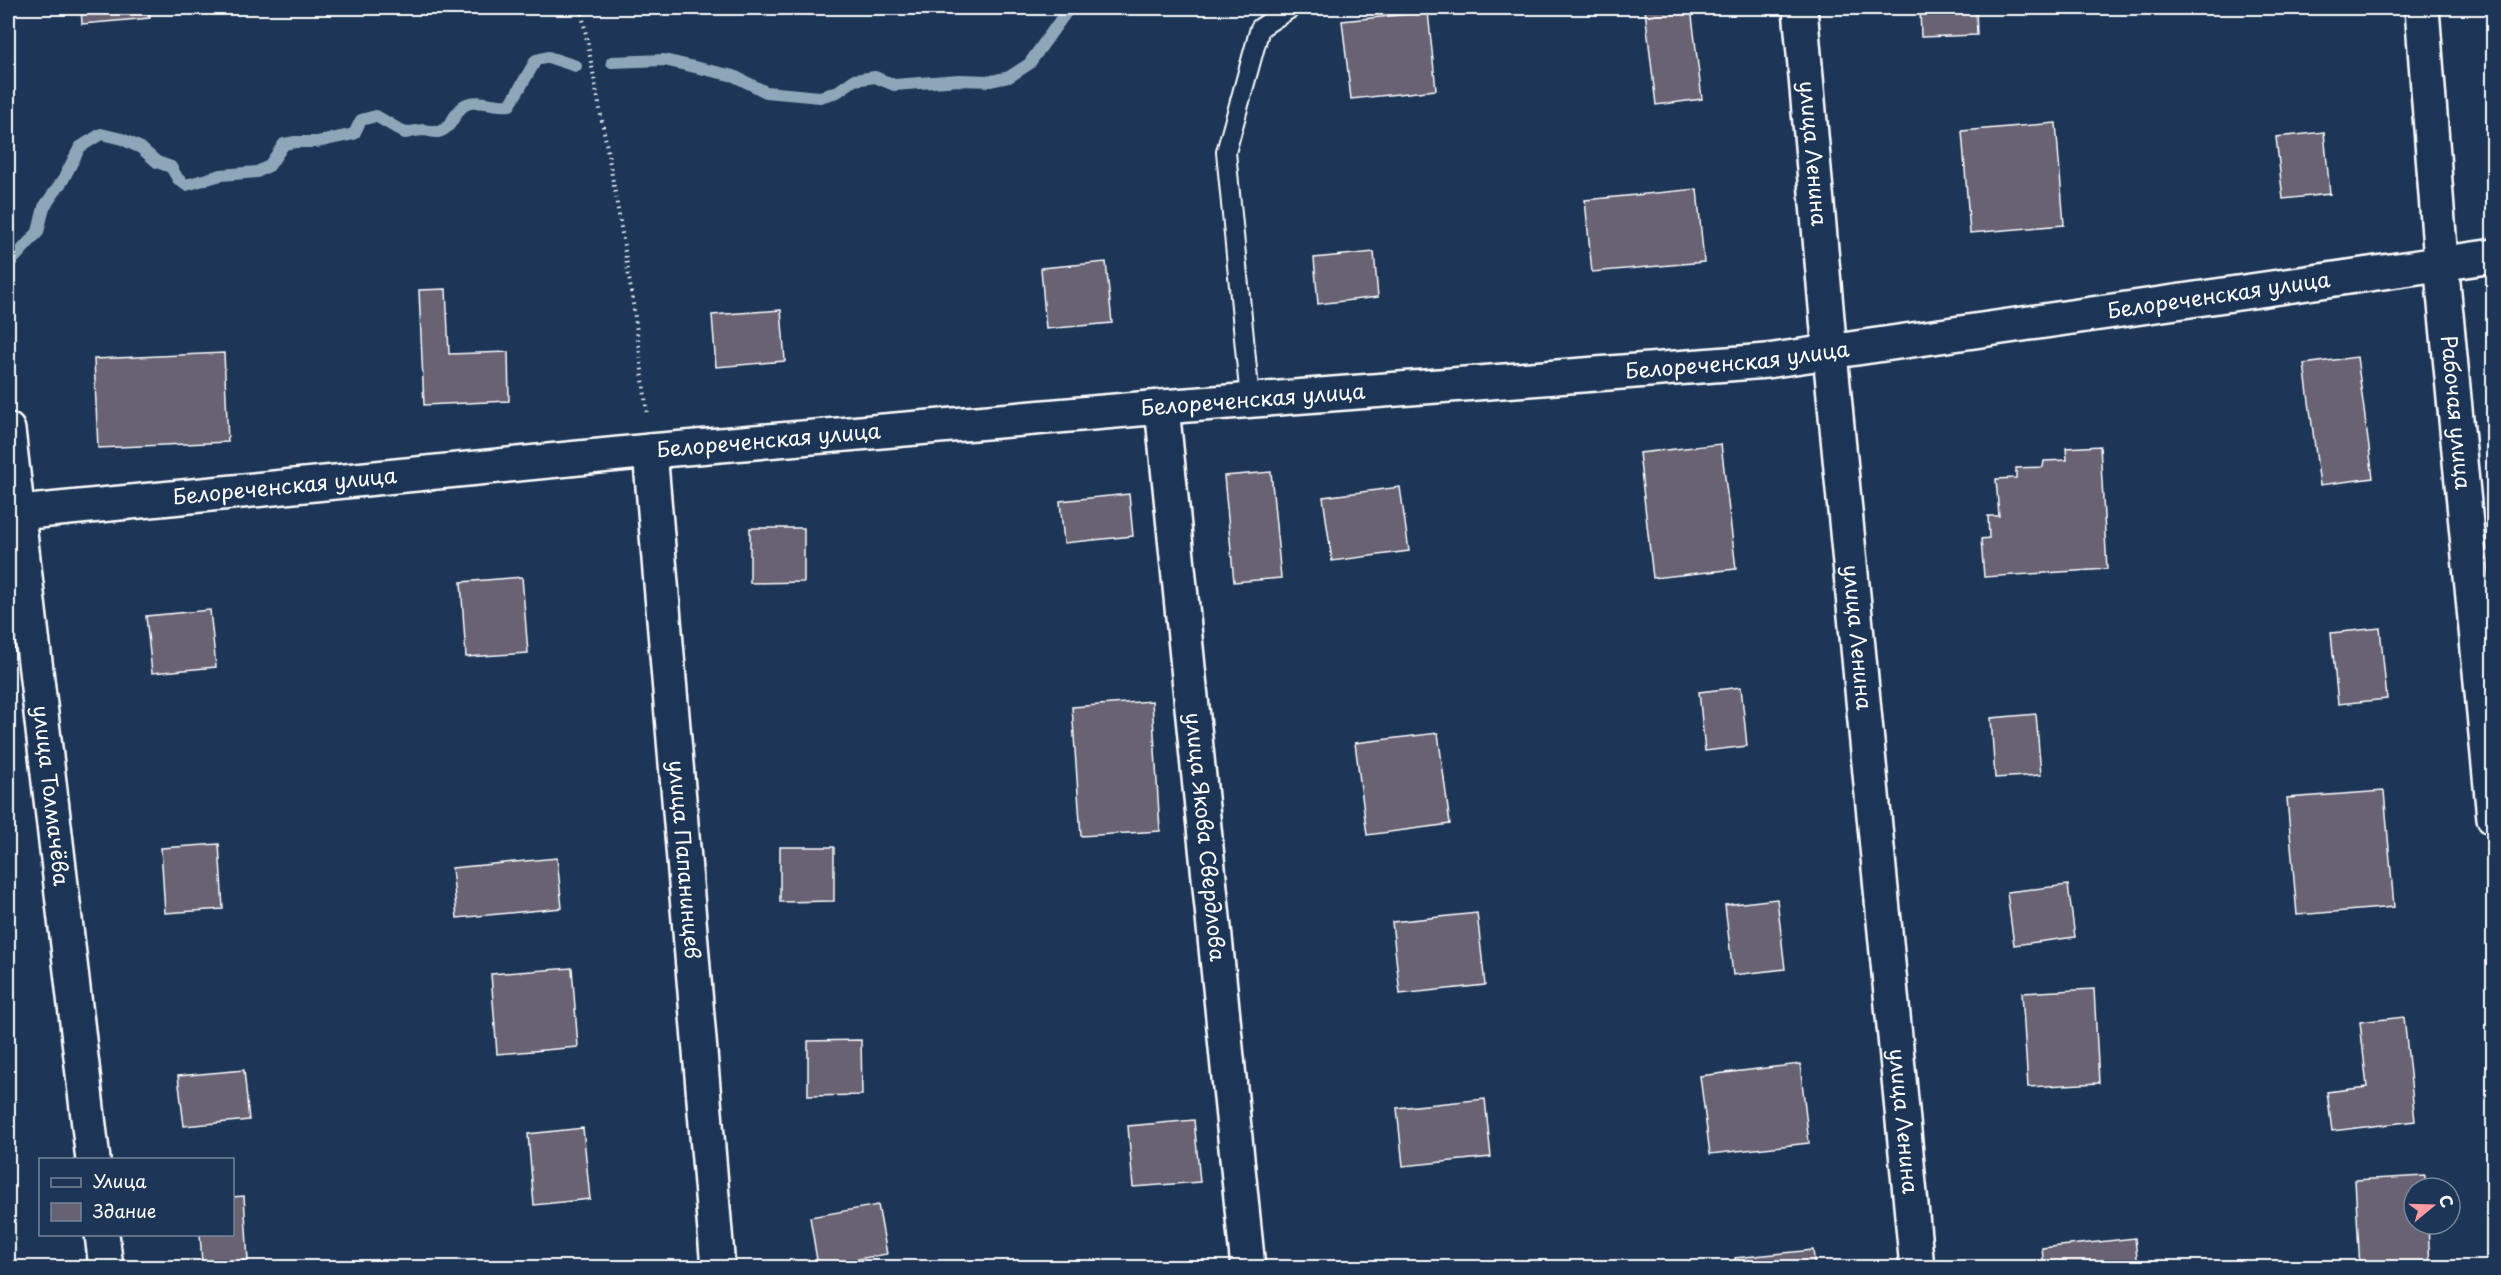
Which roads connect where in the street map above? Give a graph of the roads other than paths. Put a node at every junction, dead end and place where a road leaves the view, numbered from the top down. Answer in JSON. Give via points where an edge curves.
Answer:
{"nodes":[{"id":1,"x":1291,"y":8,"type":"edge"},
{"id":2,"x":1800,"y":8,"type":"edge"},
{"id":3,"x":2422,"y":8,"type":"edge"},
{"id":4,"x":2493,"y":256,"type":"edge"},
{"id":5,"x":2441,"y":262,"type":"junction"},
{"id":6,"x":1830,"y":353,"type":"junction"},
{"id":7,"x":1250,"y":400,"type":"junction"},
{"id":8,"x":1162,"y":407,"type":"junction"},
{"id":9,"x":8,"y":430,"type":"edge"},
{"id":10,"x":650,"y":451,"type":"junction"},
{"id":11,"x":13,"y":513,"type":"edge"},
{"id":12,"x":2493,"y":818,"type":"edge"},
{"id":13,"x":93,"y":1158,"type":"edge"},
{"id":14,"x":102,"y":1236,"type":"edge"},
{"id":15,"x":106,"y":1268,"type":"edge"},
{"id":16,"x":718,"y":1268,"type":"edge"},
{"id":17,"x":1248,"y":1268,"type":"edge"},
{"id":18,"x":1917,"y":1268,"type":"edge"}],
"edges":[{"from":1,"to":7,"type":"lane","via":[[1260,28],[1226,152]]},
{"from":2,"to":6,"type":"street","name":"улица Ленина"},
{"from":3,"to":5,"type":"street","name":"Рабочая улица"},
{"from":4,"to":5,"type":"street","name":"Белореченская улица"},
{"from":5,"to":6,"type":"street","name":"Белореченская улица"},
{"from":5,"to":12,"type":"street","name":"Рабочая улица"},
{"from":6,"to":7,"type":"street","name":"Белореченская улица"},
{"from":6,"to":18,"type":"street","name":"улица Ленина"},
{"from":7,"to":8,"type":"street","name":"Белореченская улица"},
{"from":8,"to":10,"type":"street","name":"Белореченская улица"},
{"from":8,"to":17,"type":"street","name":"улица Якова Свердлова"},
{"from":9,"to":11,"type":"street","name":"улица Толмачёва"},
{"from":10,"to":11,"type":"street","name":"Белореченская улица"},
{"from":10,"to":16,"type":"street","name":"улица Папанинцев"},
{"from":11,"to":13,"type":"street","name":"улица Толмачёва"},
{"from":14,"to":15,"type":"street"}]}
